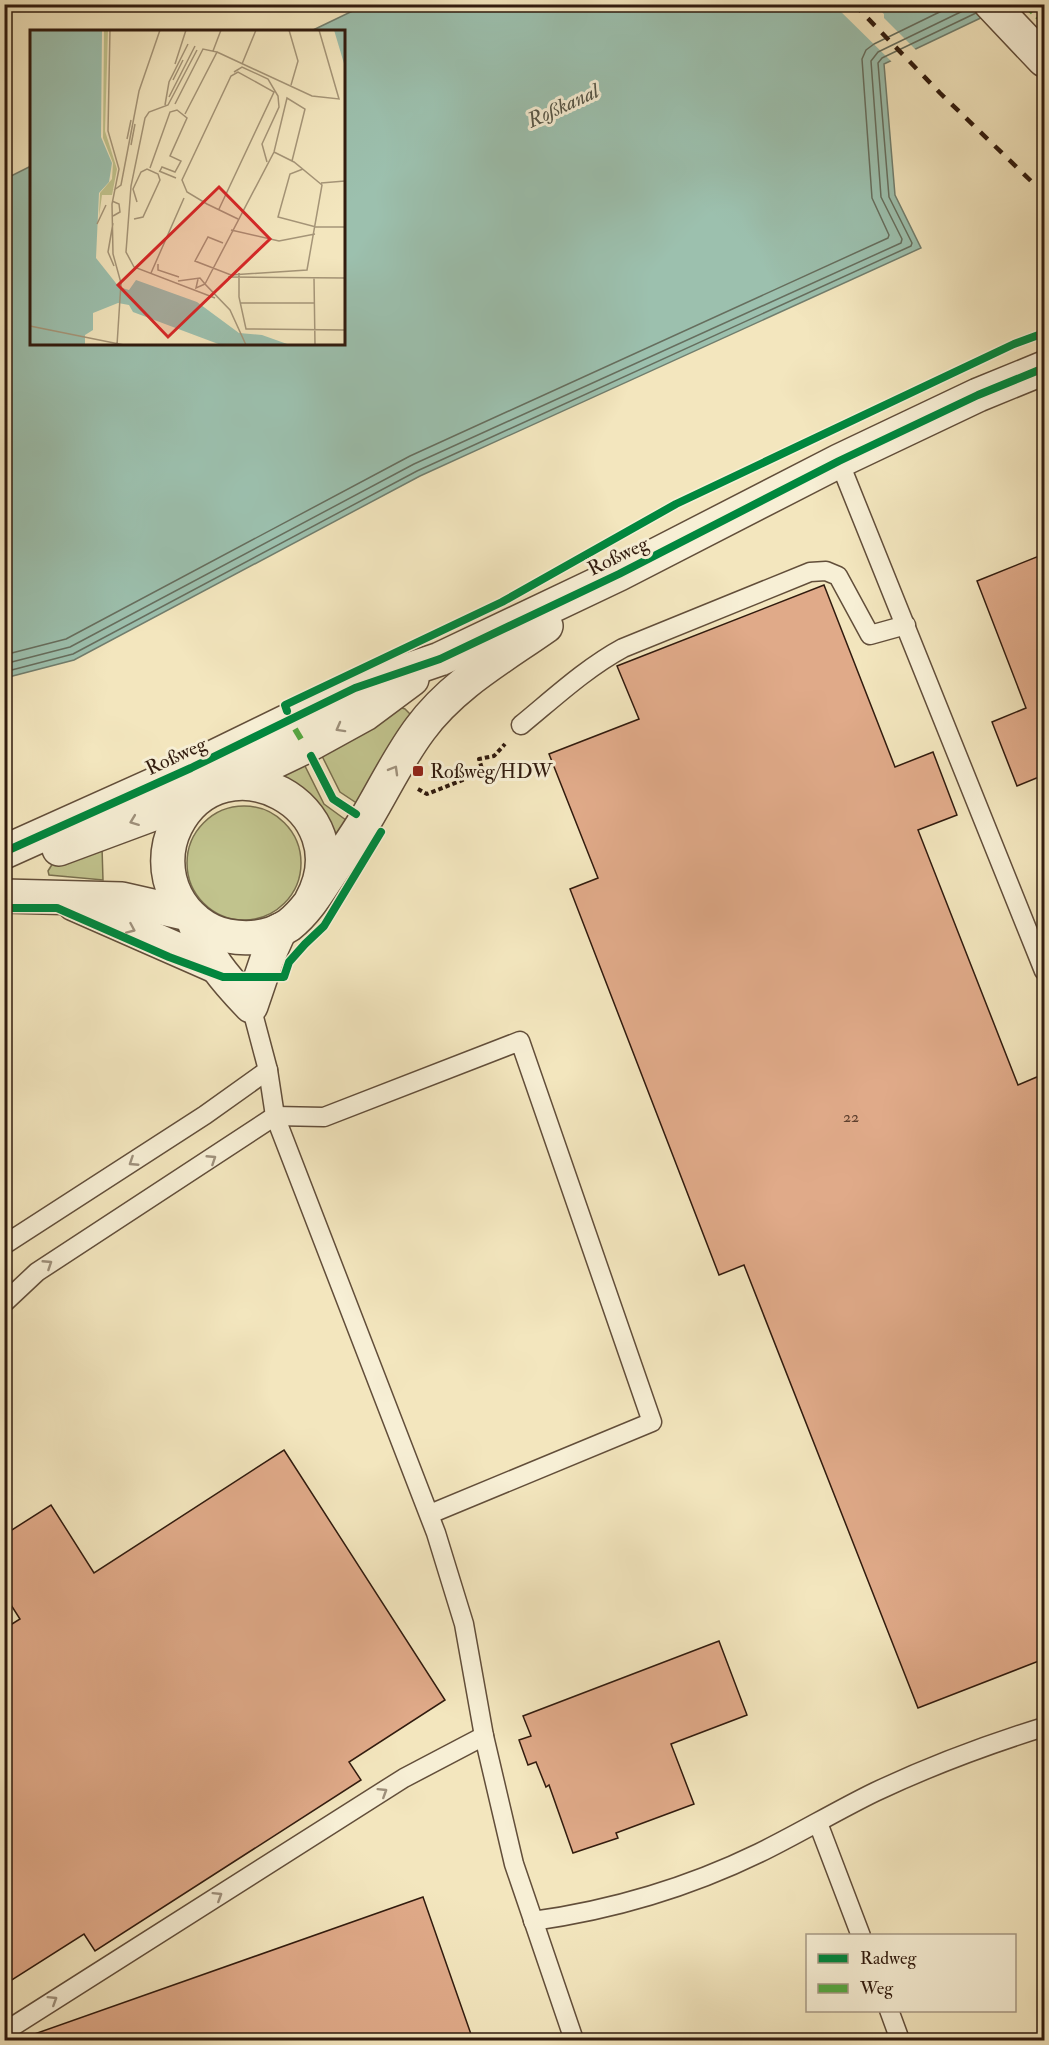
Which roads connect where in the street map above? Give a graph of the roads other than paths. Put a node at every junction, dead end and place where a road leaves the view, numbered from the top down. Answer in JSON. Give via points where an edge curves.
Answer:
{"nodes":[{"id":1,"x":1002,"y":16,"type":"edge"},
{"id":2,"x":1044,"y":60,"type":"edge"},
{"id":3,"x":1044,"y":368,"type":"edge"},
{"id":4,"x":839,"y":461,"type":"junction"},
{"id":5,"x":619,"y":574,"type":"junction"},
{"id":6,"x":906,"y":625,"type":"junction"},
{"id":7,"x":440,"y":659,"type":"junction"},
{"id":8,"x":521,"y":725,"type":"road end"},
{"id":9,"x":212,"y":791,"type":"junction"},
{"id":10,"x":4,"y":852,"type":"edge"},
{"id":11,"x":4,"y":861,"type":"edge"},
{"id":12,"x":4,"y":896,"type":"edge"},
{"id":13,"x":58,"y":897,"type":"junction"},
{"id":14,"x":312,"y":901,"type":"junction"},
{"id":15,"x":191,"y":916,"type":"junction"},
{"id":16,"x":280,"y":930,"type":"junction"},
{"id":17,"x":215,"y":966,"type":"junction"},
{"id":18,"x":1044,"y":971,"type":"edge"},
{"id":19,"x":251,"y":1006,"type":"junction"},
{"id":20,"x":268,"y":1070,"type":"junction"},
{"id":21,"x":275,"y":1116,"type":"junction"},
{"id":22,"x":4,"y":1245,"type":"edge"},
{"id":23,"x":4,"y":1303,"type":"edge"},
{"id":24,"x":430,"y":1514,"type":"junction"},
{"id":25,"x":1044,"y":1727,"type":"edge"},
{"id":26,"x":484,"y":1736,"type":"junction"},
{"id":27,"x":819,"y":1823,"type":"junction"},
{"id":28,"x":533,"y":1921,"type":"junction"},
{"id":29,"x":861,"y":1934,"type":"edge"},
{"id":30,"x":890,"y":2012,"type":"edge"},
{"id":31,"x":4,"y":2032,"type":"edge"},
{"id":32,"x":574,"y":2040,"type":"edge"},
{"id":33,"x":900,"y":2040,"type":"edge"}],
"edges":[{"from":1,"to":2,"type":"street"},
{"from":3,"to":4,"type":"street","name":"Roßweg"},
{"from":4,"to":5,"type":"street","name":"Roßweg"},
{"from":4,"to":6,"type":"lane"},
{"from":5,"to":7,"type":"street","name":"Roßweg"},
{"from":14,"to":5,"type":"street","name":"Roßweg","one_way":true,"via":[[419,729],[437,708],[467,681]]},
{"from":6,"to":8,"type":"lane","via":[[870,636],[838,576],[826,571],[810,572],[604,658]]},
{"from":6,"to":18,"type":"lane"},
{"from":7,"to":9,"type":"street","name":"Roßweg","one_way":true,"via":[[365,714]]},
{"from":7,"to":10,"type":"street","name":"Roßweg","via":[[355,688],[191,768]]},
{"from":9,"to":11,"type":"street","name":"Roßweg","one_way":true,"via":[[57,850]]},
{"from":9,"to":14,"type":"street","name":"Roßweg","via":[[237,784],[260,785],[287,796],[304,810],[316,829],[322,850],[320,880]]},
{"from":9,"to":15,"type":"street","name":"Roßweg","via":[[195,801],[180,819],[169,848],[170,880]]},
{"from":12,"to":13,"type":"street","name":"Roßweg"},
{"from":13,"to":15,"type":"street","name":"Roßweg","via":[[122,899]]},
{"from":13,"to":17,"type":"street","name":"Roßweg","one_way":true},
{"from":14,"to":16,"type":"street","name":"Roßweg"},
{"from":15,"to":16,"type":"street","name":"Roßweg","via":[[211,930],[231,937],[260,937]]},
{"from":15,"to":17,"type":"street","name":"Roßweg"},
{"from":16,"to":19,"type":"street","name":"Roßweg"},
{"from":17,"to":19,"type":"street","name":"Roßweg"},
{"from":19,"to":20,"type":"lane"},
{"from":20,"to":21,"type":"lane"},
{"from":20,"to":22,"type":"lane","one_way":true},
{"from":23,"to":21,"type":"lane","one_way":true,"via":[[36,1272]]},
{"from":21,"to":24,"type":"lane"},
{"from":21,"to":24,"type":"lane","via":[[324,1117],[520,1041],[652,1422]]},
{"from":24,"to":26,"type":"lane","via":[[464,1624]]},
{"from":25,"to":27,"type":"lane","via":[[934,1765]]},
{"from":26,"to":28,"type":"lane","via":[[514,1864]]},
{"from":31,"to":26,"type":"lane","one_way":true,"via":[[404,1778]]},
{"from":27,"to":28,"type":"lane","via":[[681,1886],[597,1910]]},
{"from":27,"to":29,"type":"lane"},
{"from":28,"to":32,"type":"lane"},
{"from":30,"to":33,"type":"lane"}]}
